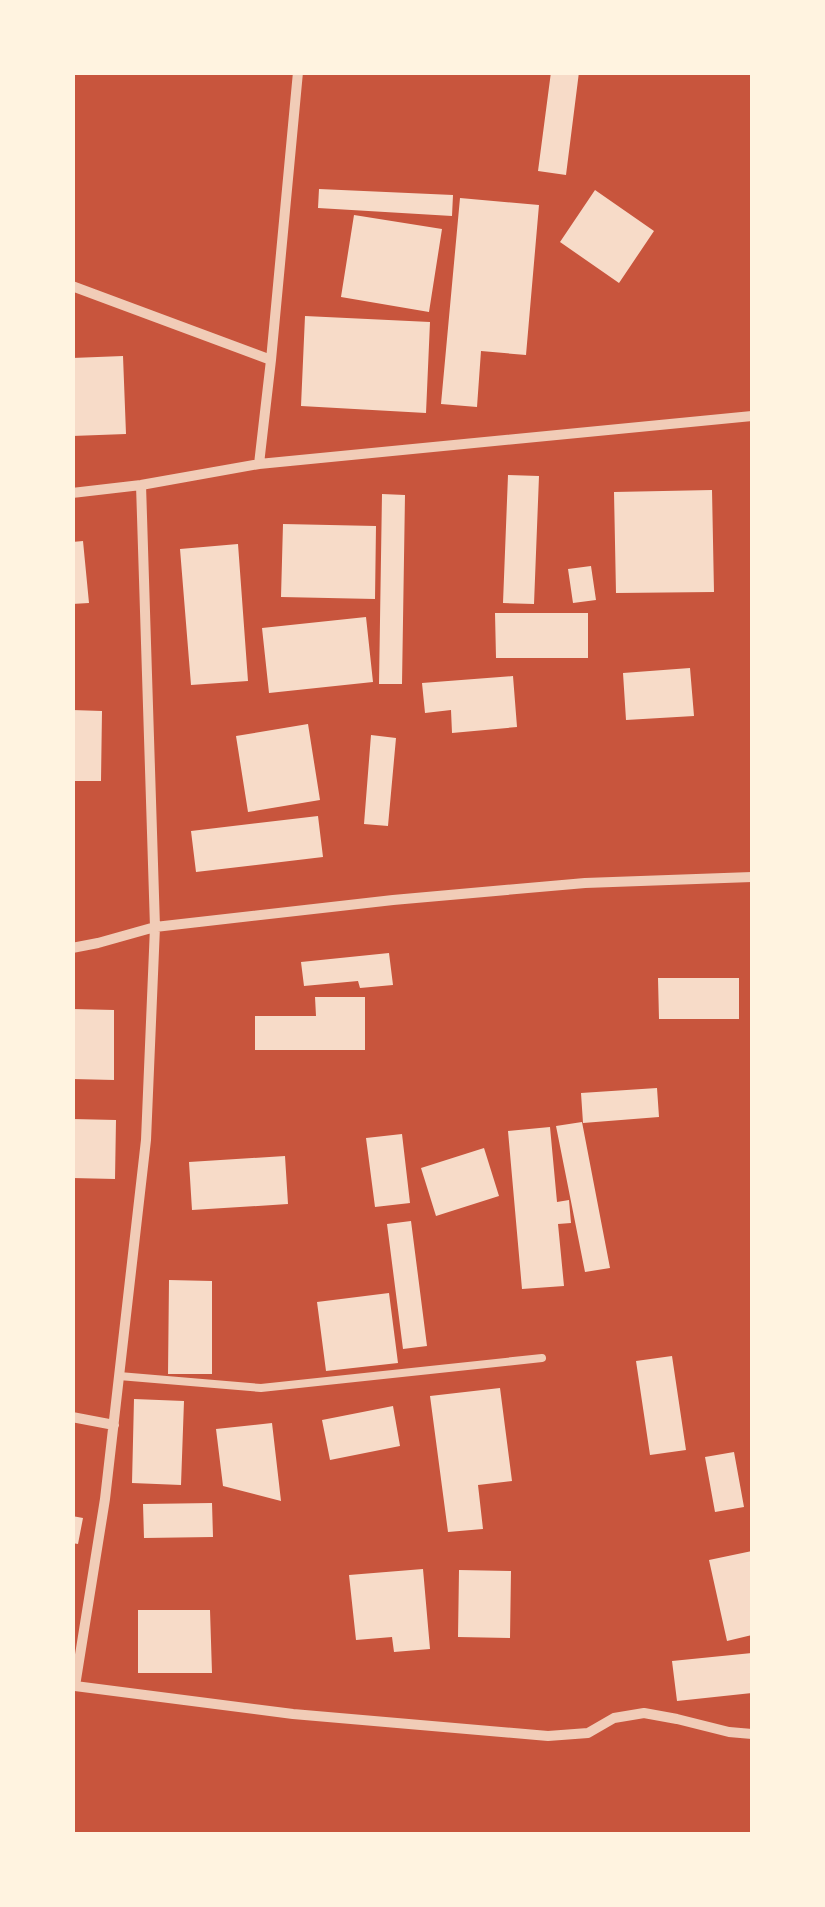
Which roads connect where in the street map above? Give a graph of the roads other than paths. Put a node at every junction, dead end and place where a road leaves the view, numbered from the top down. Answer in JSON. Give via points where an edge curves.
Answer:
{"nodes":[{"id":1,"x":298,"y":72,"type":"edge"},
{"id":2,"x":72,"y":286,"type":"edge"},
{"id":3,"x":271,"y":360,"type":"junction"},
{"id":4,"x":752,"y":416,"type":"edge"},
{"id":5,"x":258,"y":464,"type":"junction"},
{"id":6,"x":141,"y":484,"type":"junction"},
{"id":7,"x":72,"y":493,"type":"edge"},
{"id":8,"x":752,"y":877,"type":"edge"},
{"id":9,"x":155,"y":928,"type":"junction"},
{"id":10,"x":72,"y":948,"type":"edge"},
{"id":11,"x":542,"y":1358,"type":"dead end"},
{"id":12,"x":119,"y":1376,"type":"junction"},
{"id":13,"x":72,"y":1417,"type":"edge"},
{"id":14,"x":114,"y":1425,"type":"junction"},
{"id":15,"x":74,"y":1686,"type":"edge"},
{"id":16,"x":752,"y":1734,"type":"edge"}],
"edges":[{"from":1,"to":3,"type":"street"},
{"from":2,"to":3,"type":"street"},
{"from":3,"to":5,"type":"street"},
{"from":4,"to":5,"type":"street"},
{"from":5,"to":6,"type":"street"},
{"from":6,"to":7,"type":"street"},
{"from":6,"to":9,"type":"street"},
{"from":8,"to":9,"type":"street","via":[[585,883]]},
{"from":9,"to":10,"type":"street"},
{"from":9,"to":12,"type":"street","via":[[146,1140]]},
{"from":11,"to":12,"type":"lane","via":[[261,1388]]},
{"from":12,"to":14,"type":"street"},
{"from":13,"to":14,"type":"street"},
{"from":14,"to":15,"type":"street"},
{"from":15,"to":16,"type":"street","via":[[529,1735],[588,1733],[614,1718],[644,1713]]}]}
